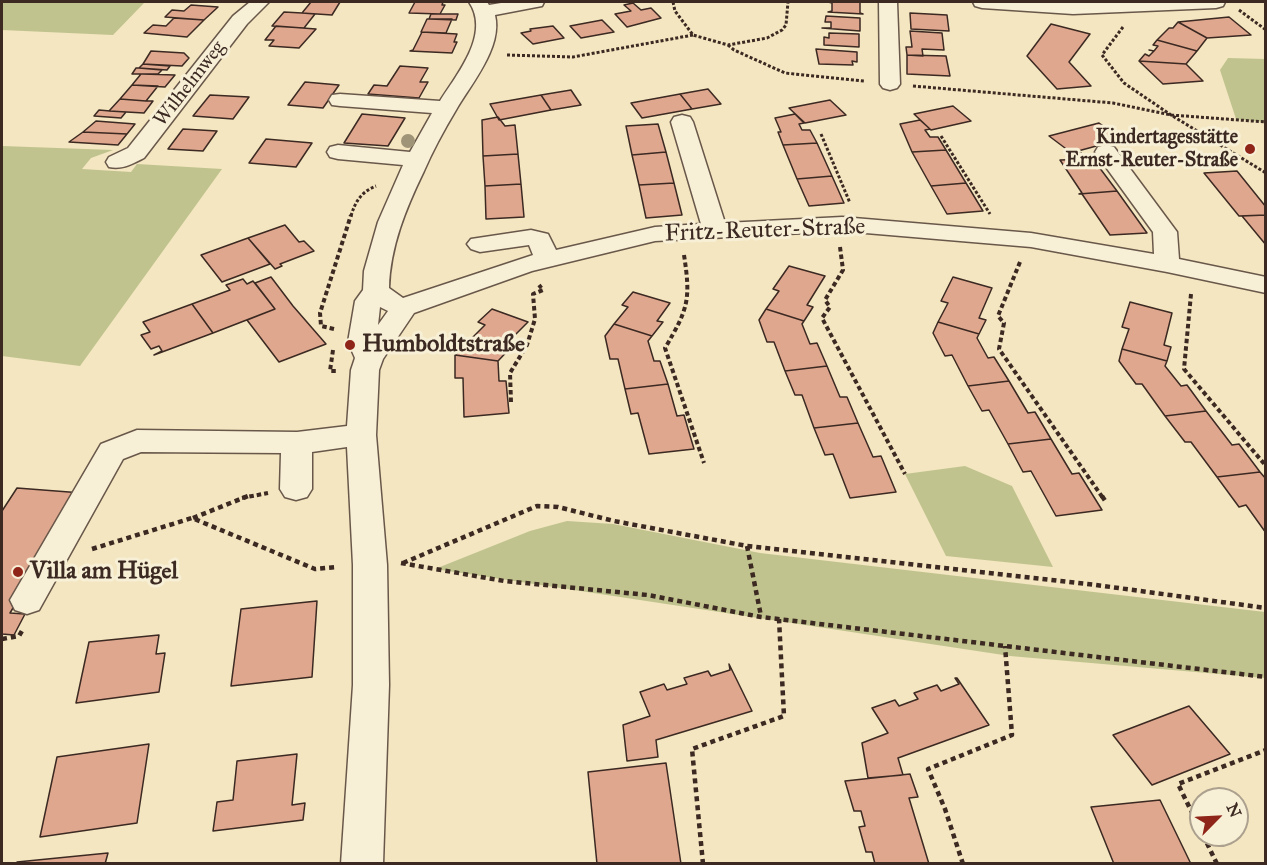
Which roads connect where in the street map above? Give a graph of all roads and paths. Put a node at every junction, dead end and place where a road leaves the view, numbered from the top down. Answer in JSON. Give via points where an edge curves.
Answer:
{"nodes":[{"id":1,"x":260,"y":2,"type":"edge"},
{"id":2,"x":535,"y":2,"type":"edge"},
{"id":3,"x":673,"y":2,"type":"edge"},
{"id":4,"x":788,"y":2,"type":"edge"},
{"id":5,"x":888,"y":2,"type":"edge"},
{"id":6,"x":982,"y":2,"type":"edge"},
{"id":7,"x":1216,"y":2,"type":"edge"},
{"id":8,"x":478,"y":4,"type":"edge"},
{"id":9,"x":1139,"y":4,"type":"edge"},
{"id":10,"x":1243,"y":13,"type":"dead end"},
{"id":11,"x":1266,"y":30,"type":"edge"},
{"id":12,"x":693,"y":35,"type":"junction"},
{"id":13,"x":728,"y":45,"type":"junction"},
{"id":14,"x":478,"y":54,"type":"junction"},
{"id":15,"x":890,"y":84,"type":"junction"},
{"id":16,"x":340,"y":100,"type":"dead end"},
{"id":17,"x":446,"y":108,"type":"junction"},
{"id":18,"x":1171,"y":115,"type":"junction"},
{"id":19,"x":682,"y":122,"type":"dead end"},
{"id":20,"x":1266,"y":122,"type":"edge"},
{"id":21,"x":821,"y":134,"type":"dead end"},
{"id":22,"x":941,"y":136,"type":"dead end"},
{"id":23,"x":338,"y":152,"type":"dead end"},
{"id":24,"x":1106,"y":152,"type":"dead end"},
{"id":25,"x":417,"y":159,"type":"junction"},
{"id":26,"x":117,"y":162,"type":"dead end"},
{"id":27,"x":1266,"y":173,"type":"edge"},
{"id":28,"x":406,"y":182,"type":"junction"},
{"id":29,"x":851,"y":225,"type":"junction"},
{"id":30,"x":715,"y":231,"type":"junction"},
{"id":31,"x":682,"y":232,"type":"junction"},
{"id":32,"x":1004,"y":238,"type":"junction"},
{"id":33,"x":1031,"y":240,"type":"junction"},
{"id":34,"x":480,"y":244,"type":"dead end"},
{"id":35,"x":535,"y":262,"type":"junction"},
{"id":36,"x":1167,"y":264,"type":"junction"},
{"id":37,"x":1194,"y":269,"type":"junction"},
{"id":38,"x":1266,"y":285,"type":"edge"},
{"id":39,"x":376,"y":291,"type":"junction"},
{"id":40,"x":405,"y":307,"type":"junction"},
{"id":41,"x":336,"y":337,"type":"dead end"},
{"id":42,"x":369,"y":358,"type":"junction"},
{"id":43,"x":511,"y":402,"type":"dead end"},
{"id":44,"x":361,"y":435,"type":"junction"},
{"id":45,"x":297,"y":443,"type":"junction"},
{"id":46,"x":704,"y":463,"type":"dead end"},
{"id":47,"x":1266,"y":466,"type":"edge"},
{"id":48,"x":905,"y":474,"type":"dead end"},
{"id":49,"x":296,"y":489,"type":"joint"},
{"id":50,"x":1106,"y":502,"type":"dead end"},
{"id":51,"x":192,"y":518,"type":"junction"},
{"id":52,"x":747,"y":546,"type":"junction"},
{"id":53,"x":52,"y":559,"type":"junction"},
{"id":54,"x":386,"y":564,"type":"junction"},
{"id":55,"x":27,"y":600,"type":"dead end"},
{"id":56,"x":1266,"y":608,"type":"edge"},
{"id":57,"x":761,"y":617,"type":"junction"},
{"id":58,"x":779,"y":619,"type":"junction"},
{"id":59,"x":5,"y":634,"type":"dead end"},
{"id":60,"x":2,"y":639,"type":"edge"},
{"id":61,"x":1005,"y":646,"type":"junction"},
{"id":62,"x":1266,"y":677,"type":"edge"},
{"id":63,"x":1266,"y":750,"type":"edge"},
{"id":64,"x":1189,"y":806,"type":"edge"},
{"id":65,"x":1209,"y":847,"type":"edge"},
{"id":66,"x":362,"y":864,"type":"edge"},
{"id":67,"x":703,"y":864,"type":"edge"},
{"id":68,"x":963,"y":864,"type":"edge"},
{"id":69,"x":1217,"y":864,"type":"edge"}],
"edges":[{"from":1,"to":26,"type":"street","name":"Wilhelmweg","via":[[240,20],[135,153]]},
{"from":2,"to":8,"type":"street"},
{"from":3,"to":12,"type":"path"},
{"from":4,"to":13,"type":"path","via":[[782,30],[767,38]]},
{"from":5,"to":15,"type":"street"},
{"from":6,"to":9,"type":"street","via":[[1073,8]]},
{"from":7,"to":9,"type":"street"},
{"from":8,"to":14,"type":"street","via":[[486,28]]},
{"from":9,"to":18,"type":"path","via":[[1102,55],[1124,83]]},
{"from":10,"to":11,"type":"path"},
{"from":12,"to":13,"type":"path"},
{"from":12,"to":14,"type":"path","via":[[573,57]]},
{"from":13,"to":15,"type":"path","via":[[785,73]]},
{"from":14,"to":17,"type":"street"},
{"from":15,"to":18,"type":"path","via":[[1113,103]]},
{"from":16,"to":17,"type":"street"},
{"from":17,"to":25,"type":"street"},
{"from":18,"to":20,"type":"path"},
{"from":18,"to":27,"type":"path"},
{"from":19,"to":30,"type":"street"},
{"from":21,"to":29,"type":"path"},
{"from":22,"to":32,"type":"path"},
{"from":23,"to":25,"type":"street"},
{"from":24,"to":36,"type":"street","via":[[1165,232]]},
{"from":25,"to":28,"type":"street"},
{"from":28,"to":39,"type":"street","via":[[375,274]]},
{"from":28,"to":41,"type":"path","via":[[384,183],[366,190],[355,203],[320,313],[321,326],[336,330]]},
{"from":29,"to":30,"type":"street","name":"Fritz-Reuter-Straße"},
{"from":29,"to":32,"type":"street","name":"Fritz-Reuter-Straße"},
{"from":29,"to":48,"type":"path","via":[[848,246],[840,246],[843,270],[825,300],[831,307],[822,318]]},
{"from":30,"to":31,"type":"street","name":"Fritz-Reuter-Straße"},
{"from":31,"to":35,"type":"street","name":"Fritz-Reuter-Straße","via":[[655,234]]},
{"from":31,"to":46,"type":"path","via":[[690,251],[683,251],[691,291],[688,308],[665,348]]},
{"from":32,"to":33,"type":"street","name":"Fritz-Reuter-Straße"},
{"from":33,"to":36,"type":"street","name":"Fritz-Reuter-Straße"},
{"from":33,"to":50,"type":"path","via":[[1028,261],[1021,261],[998,316],[1004,323],[999,349]]},
{"from":34,"to":35,"type":"street","via":[[539,239]]},
{"from":35,"to":40,"type":"street","name":"Fritz-Reuter-Straße"},
{"from":35,"to":43,"type":"path","via":[[543,290],[533,294],[535,319],[527,345],[510,373]]},
{"from":36,"to":37,"type":"street","name":"Fritz-Reuter-Straße"},
{"from":37,"to":38,"type":"street","name":"Fritz-Reuter-Straße"},
{"from":37,"to":47,"type":"path","via":[[1184,369]]},
{"from":39,"to":40,"type":"street","via":[[395,305]]},
{"from":39,"to":42,"type":"street","via":[[368,301],[362,342]]},
{"from":40,"to":42,"type":"street"},
{"from":42,"to":44,"type":"street"},
{"from":44,"to":45,"type":"street"},
{"from":44,"to":54,"type":"street"},
{"from":45,"to":49,"type":"street"},
{"from":45,"to":53,"type":"street","via":[[137,441],[112,452]]},
{"from":49,"to":51,"type":"path","via":[[244,497]]},
{"from":51,"to":53,"type":"path"},
{"from":51,"to":54,"type":"path","via":[[315,568]]},
{"from":52,"to":54,"type":"path","via":[[537,506]]},
{"from":52,"to":56,"type":"path"},
{"from":52,"to":57,"type":"path"},
{"from":53,"to":55,"type":"street"},
{"from":54,"to":57,"type":"path","via":[[504,581],[648,595]]},
{"from":54,"to":66,"type":"street","via":[[371,685]]},
{"from":57,"to":58,"type":"path"},
{"from":58,"to":61,"type":"path"},
{"from":58,"to":67,"type":"path","via":[[784,716],[692,749]]},
{"from":59,"to":60,"type":"path"},
{"from":61,"to":62,"type":"path"},
{"from":61,"to":68,"type":"path","via":[[1012,735],[928,769]]},
{"from":63,"to":64,"type":"path","via":[[1178,784]]},
{"from":65,"to":69,"type":"path"}]}
